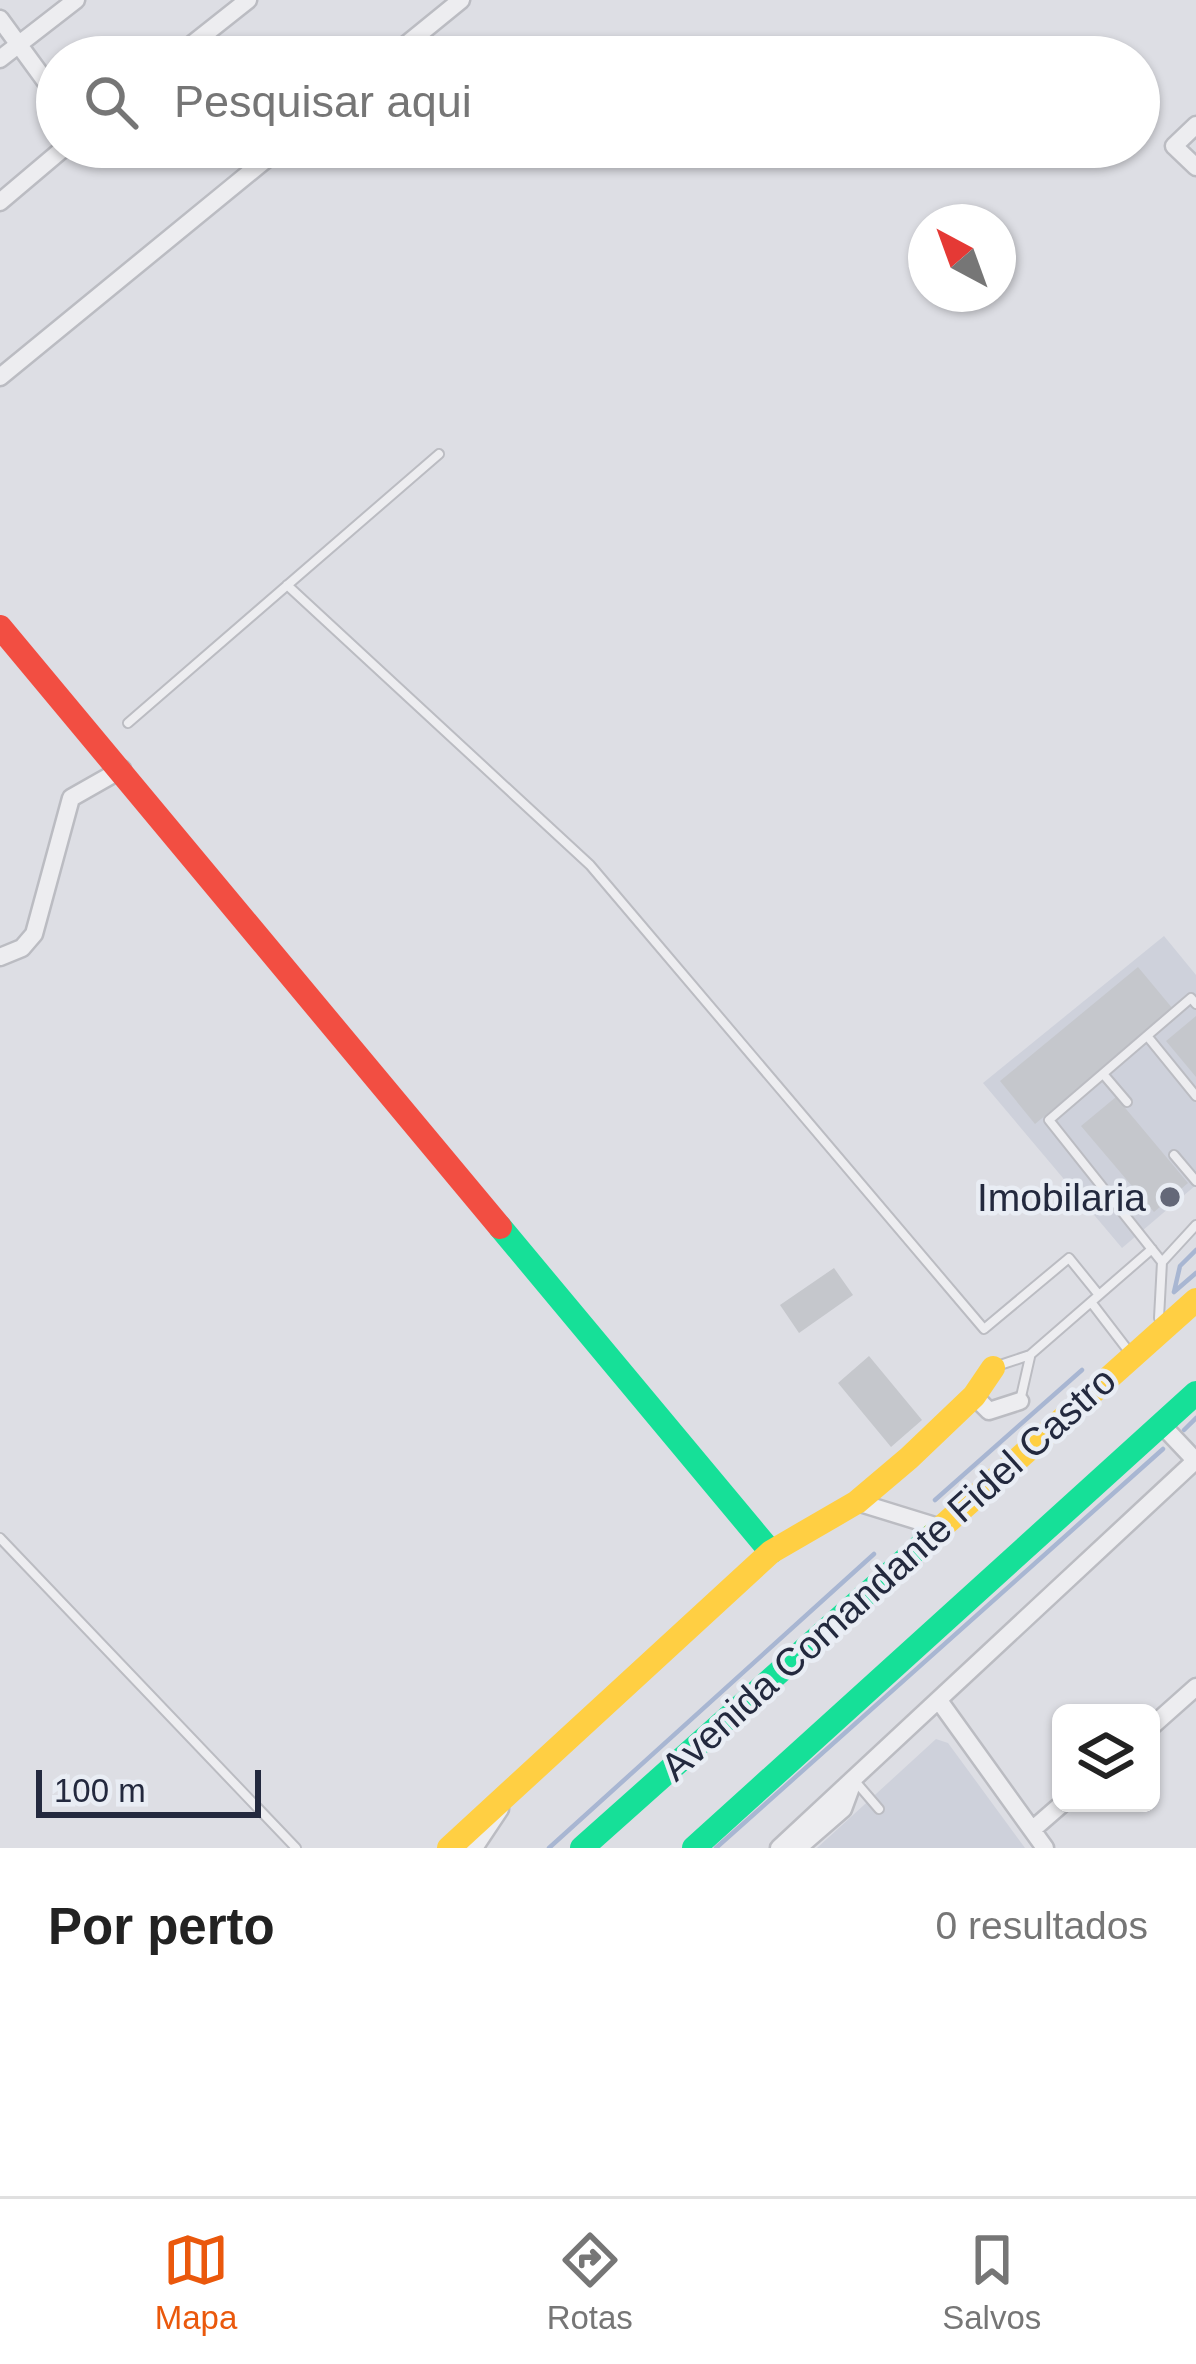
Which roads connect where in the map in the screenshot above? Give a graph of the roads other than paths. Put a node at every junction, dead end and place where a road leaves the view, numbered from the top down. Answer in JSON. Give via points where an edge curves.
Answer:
{"nodes":[{"id":1,"x":76,"y":0,"type":"edge"},
{"id":2,"x":248,"y":0,"type":"edge"},
{"id":3,"x":461,"y":0,"type":"edge"},
{"id":4,"x":0,"y":19,"type":"edge"},
{"id":5,"x":203,"y":36,"type":"edge"},
{"id":6,"x":417,"y":36,"type":"edge"},
{"id":7,"x":20,"y":47,"type":"junction"},
{"id":8,"x":0,"y":58,"type":"edge"},
{"id":9,"x":36,"y":69,"type":"edge"},
{"id":10,"x":1196,"y":125,"type":"edge"},
{"id":11,"x":1196,"y":167,"type":"edge"},
{"id":12,"x":40,"y":168,"type":"edge"},
{"id":13,"x":255,"y":168,"type":"edge"},
{"id":14,"x":0,"y":202,"type":"edge"},
{"id":15,"x":0,"y":377,"type":"edge"},
{"id":16,"x":439,"y":454,"type":"dead end"},
{"id":17,"x":287,"y":585,"type":"junction"},
{"id":18,"x":0,"y":628,"type":"edge"},
{"id":19,"x":128,"y":724,"type":"dead end"},
{"id":20,"x":122,"y":770,"type":"junction"},
{"id":21,"x":0,"y":957,"type":"edge"},
{"id":22,"x":1196,"y":1004,"type":"edge"},
{"id":23,"x":1147,"y":1036,"type":"junction"},
{"id":24,"x":1104,"y":1075,"type":"junction"},
{"id":25,"x":1196,"y":1096,"type":"edge"},
{"id":26,"x":1127,"y":1102,"type":"dead end"},
{"id":27,"x":1174,"y":1155,"type":"dead end"},
{"id":28,"x":1196,"y":1181,"type":"edge"},
{"id":29,"x":1196,"y":1225,"type":"edge"},
{"id":30,"x":1152,"y":1250,"type":"junction"},
{"id":31,"x":1162,"y":1262,"type":"junction"},
{"id":32,"x":1095,"y":1299,"type":"junction"},
{"id":33,"x":1196,"y":1300,"type":"edge"},
{"id":34,"x":1160,"y":1331,"type":"junction"},
{"id":35,"x":1030,"y":1355,"type":"junction"},
{"id":36,"x":1132,"y":1355,"type":"junction"},
{"id":37,"x":993,"y":1368,"type":"joint"},
{"id":38,"x":1196,"y":1393,"type":"edge"},
{"id":39,"x":974,"y":1396,"type":"junction"},
{"id":40,"x":1020,"y":1401,"type":"joint"},
{"id":41,"x":1161,"y":1424,"type":"junction"},
{"id":42,"x":1196,"y":1460,"type":"edge"},
{"id":43,"x":857,"y":1502,"type":"junction"},
{"id":44,"x":938,"y":1527,"type":"junction"},
{"id":45,"x":0,"y":1538,"type":"edge"},
{"id":46,"x":771,"y":1552,"type":"junction"},
{"id":47,"x":1196,"y":1687,"type":"edge"},
{"id":48,"x":940,"y":1702,"type":"junction"},
{"id":49,"x":1160,"y":1718,"type":"edge"},
{"id":50,"x":854,"y":1780,"type":"junction"},
{"id":51,"x":515,"y":1787,"type":"junction"},
{"id":52,"x":879,"y":1809,"type":"dead end"},
{"id":53,"x":1053,"y":1812,"type":"edge"},
{"id":54,"x":1032,"y":1830,"type":"junction"},
{"id":55,"x":296,"y":1848,"type":"edge"},
{"id":56,"x":448,"y":1848,"type":"edge"},
{"id":57,"x":473,"y":1848,"type":"edge"},
{"id":58,"x":582,"y":1848,"type":"edge"},
{"id":59,"x":694,"y":1848,"type":"edge"},
{"id":60,"x":779,"y":1848,"type":"edge"},
{"id":61,"x":798,"y":1848,"type":"edge"},
{"id":62,"x":1045,"y":1848,"type":"edge"}],
"edges":[{"from":1,"to":7,"type":"street"},
{"from":2,"to":5,"type":"street"},
{"from":3,"to":6,"type":"street"},
{"from":4,"to":7,"type":"street"},
{"from":7,"to":8,"type":"street"},
{"from":7,"to":9,"type":"street"},
{"from":10,"to":11,"type":"street","via":[[1174,146]]},
{"from":12,"to":14,"type":"street"},
{"from":13,"to":15,"type":"street"},
{"from":16,"to":17,"type":"lane"},
{"from":17,"to":19,"type":"lane"},
{"from":17,"to":32,"type":"lane","via":[[590,865],[984,1329],[1070,1258]]},
{"from":18,"to":20,"type":"main road"},
{"from":20,"to":21,"type":"street","via":[[71,797],[34,934]]},
{"from":20,"to":46,"type":"main road"},
{"from":22,"to":23,"type":"lane","via":[[1191,998]]},
{"from":23,"to":24,"type":"lane"},
{"from":23,"to":25,"type":"lane"},
{"from":24,"to":26,"type":"lane"},
{"from":24,"to":30,"type":"lane","via":[[1049,1125]]},
{"from":27,"to":28,"type":"lane"},
{"from":29,"to":31,"type":"lane"},
{"from":30,"to":31,"type":"lane"},
{"from":30,"to":32,"type":"lane"},
{"from":31,"to":34,"type":"lane"},
{"from":32,"to":35,"type":"lane"},
{"from":32,"to":36,"type":"lane"},
{"from":33,"to":34,"type":"main road","name":"Avenida Comandante Fidel Castro"},
{"from":34,"to":36,"type":"main road","name":"Avenida Comandante Fidel Castro"},
{"from":35,"to":37,"type":"lane"},
{"from":35,"to":40,"type":"lane"},
{"from":36,"to":44,"type":"main road","name":"Avenida Comandante Fidel Castro"},
{"from":37,"to":39,"type":"main road"},
{"from":38,"to":41,"type":"main road","name":"Avenida Comandante Fidel Castro"},
{"from":39,"to":40,"type":"street","via":[[989,1412]]},
{"from":39,"to":43,"type":"main road"},
{"from":41,"to":42,"type":"street"},
{"from":41,"to":59,"type":"main road","name":"Avenida Comandante Fidel Castro"},
{"from":42,"to":48,"type":"street"},
{"from":43,"to":44,"type":"street"},
{"from":43,"to":46,"type":"main road"},
{"from":44,"to":58,"type":"main road","name":"Avenida Comandante Fidel Castro"},
{"from":45,"to":55,"type":"lane"},
{"from":46,"to":51,"type":"main road"},
{"from":47,"to":49,"type":"street"},
{"from":48,"to":50,"type":"street"},
{"from":48,"to":54,"type":"street"},
{"from":50,"to":52,"type":"lane"},
{"from":50,"to":60,"type":"street"},
{"from":50,"to":61,"type":"street","via":[[843,1809]]},
{"from":51,"to":56,"type":"main road"},
{"from":51,"to":57,"type":"street"},
{"from":53,"to":54,"type":"street"},
{"from":54,"to":62,"type":"street"}]}
